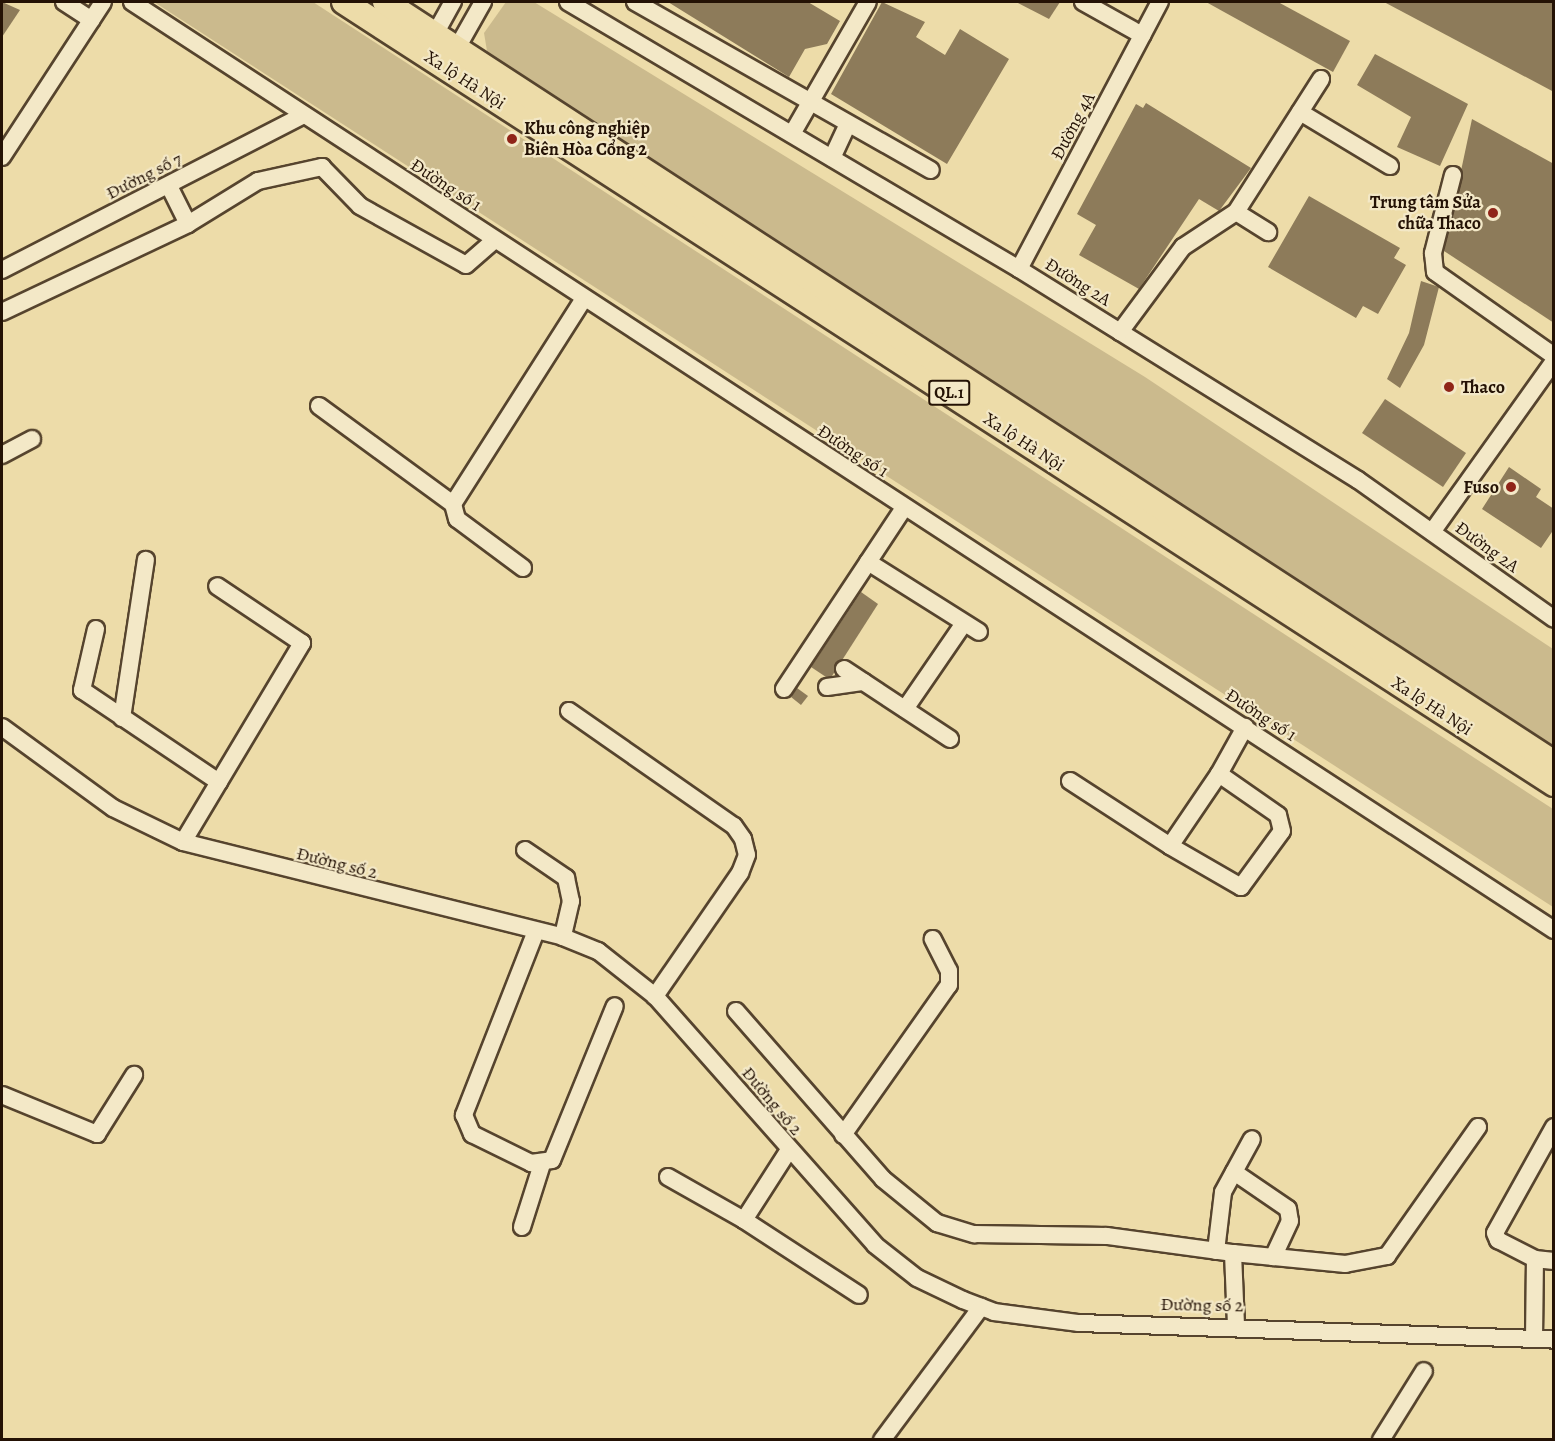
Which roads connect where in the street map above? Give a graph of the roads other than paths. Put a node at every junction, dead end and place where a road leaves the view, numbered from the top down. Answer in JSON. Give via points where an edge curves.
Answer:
{"nodes":[{"id":1,"x":63,"y":2,"type":"edge"},
{"id":2,"x":103,"y":2,"type":"edge"},
{"id":3,"x":132,"y":2,"type":"edge"},
{"id":4,"x":344,"y":2,"type":"edge"},
{"id":5,"x":385,"y":2,"type":"edge"},
{"id":6,"x":453,"y":2,"type":"edge"},
{"id":7,"x":483,"y":2,"type":"edge"},
{"id":8,"x":568,"y":2,"type":"edge"},
{"id":9,"x":635,"y":2,"type":"edge"},
{"id":10,"x":868,"y":2,"type":"edge"},
{"id":11,"x":1083,"y":2,"type":"edge"},
{"id":12,"x":1160,"y":2,"type":"edge"},
{"id":13,"x":92,"y":20,"type":"junction"},
{"id":14,"x":435,"y":34,"type":"junction"},
{"id":15,"x":1143,"y":35,"type":"junction"},
{"id":16,"x":457,"y":48,"type":"junction"},
{"id":17,"x":1321,"y":80,"type":"dead end"},
{"id":18,"x":812,"y":103,"type":"junction"},
{"id":19,"x":1300,"y":112,"type":"junction"},
{"id":20,"x":304,"y":114,"type":"junction"},
{"id":21,"x":848,"y":124,"type":"junction"},
{"id":22,"x":792,"y":134,"type":"junction"},
{"id":23,"x":2,"y":157,"type":"edge"},
{"id":24,"x":832,"y":158,"type":"junction"},
{"id":25,"x":1390,"y":166,"type":"dead end"},
{"id":26,"x":931,"y":171,"type":"dead end"},
{"id":27,"x":1453,"y":175,"type":"dead end"},
{"id":28,"x":170,"y":186,"type":"junction"},
{"id":29,"x":1236,"y":212,"type":"junction"},
{"id":30,"x":188,"y":224,"type":"junction"},
{"id":31,"x":1268,"y":232,"type":"dead end"},
{"id":32,"x":495,"y":240,"type":"junction"},
{"id":33,"x":1019,"y":269,"type":"junction"},
{"id":34,"x":2,"y":270,"type":"edge"},
{"id":35,"x":584,"y":298,"type":"junction"},
{"id":36,"x":2,"y":312,"type":"edge"},
{"id":37,"x":1120,"y":332,"type":"junction"},
{"id":38,"x":1554,"y":356,"type":"edge"},
{"id":39,"x":1554,"y":361,"type":"edge"},
{"id":40,"x":319,"y":406,"type":"dead end"},
{"id":41,"x":32,"y":439,"type":"dead end"},
{"id":42,"x":2,"y":455,"type":"edge"},
{"id":43,"x":453,"y":504,"type":"junction"},
{"id":44,"x":904,"y":508,"type":"junction"},
{"id":45,"x":1432,"y":532,"type":"junction"},
{"id":46,"x":146,"y":560,"type":"dead end"},
{"id":47,"x":868,"y":562,"type":"junction"},
{"id":48,"x":523,"y":567,"type":"dead end"},
{"id":49,"x":218,"y":586,"type":"dead end"},
{"id":50,"x":1554,"y":619,"type":"edge"},
{"id":51,"x":964,"y":623,"type":"junction"},
{"id":52,"x":96,"y":629,"type":"dead end"},
{"id":53,"x":979,"y":632,"type":"dead end"},
{"id":54,"x":844,"y":669,"type":"dead end"},
{"id":55,"x":864,"y":682,"type":"junction"},
{"id":56,"x":827,"y":687,"type":"dead end"},
{"id":57,"x":784,"y":688,"type":"dead end"},
{"id":58,"x":905,"y":710,"type":"junction"},
{"id":59,"x":569,"y":711,"type":"dead end"},
{"id":60,"x":122,"y":718,"type":"junction"},
{"id":61,"x":2,"y":727,"type":"edge"},
{"id":62,"x":1245,"y":727,"type":"junction"},
{"id":63,"x":950,"y":739,"type":"dead end"},
{"id":64,"x":1554,"y":763,"type":"edge"},
{"id":65,"x":1219,"y":774,"type":"junction"},
{"id":66,"x":1070,"y":781,"type":"dead end"},
{"id":67,"x":219,"y":782,"type":"junction"},
{"id":68,"x":1554,"y":784,"type":"edge"},
{"id":69,"x":183,"y":842,"type":"junction"},
{"id":70,"x":1170,"y":846,"type":"junction"},
{"id":71,"x":525,"y":850,"type":"dead end"},
{"id":72,"x":1554,"y":930,"type":"edge"},
{"id":73,"x":536,"y":931,"type":"junction"},
{"id":74,"x":563,"y":937,"type":"junction"},
{"id":75,"x":933,"y":939,"type":"dead end"},
{"id":76,"x":655,"y":996,"type":"junction"},
{"id":77,"x":615,"y":1006,"type":"dead end"},
{"id":78,"x":736,"y":1011,"type":"dead end"},
{"id":79,"x":134,"y":1075,"type":"dead end"},
{"id":80,"x":2,"y":1095,"type":"edge"},
{"id":81,"x":1478,"y":1127,"type":"dead end"},
{"id":82,"x":1554,"y":1127,"type":"edge"},
{"id":83,"x":843,"y":1135,"type":"junction"},
{"id":84,"x":1252,"y":1139,"type":"dead end"},
{"id":85,"x":789,"y":1150,"type":"junction"},
{"id":86,"x":542,"y":1164,"type":"junction"},
{"id":87,"x":1234,"y":1172,"type":"junction"},
{"id":88,"x":668,"y":1177,"type":"dead end"},
{"id":89,"x":744,"y":1220,"type":"junction"},
{"id":90,"x":522,"y":1227,"type":"dead end"},
{"id":91,"x":1225,"y":1252,"type":"junction"},
{"id":92,"x":1273,"y":1257,"type":"junction"},
{"id":93,"x":1549,"y":1260,"type":"edge"},
{"id":94,"x":859,"y":1295,"type":"dead end"},
{"id":95,"x":981,"y":1307,"type":"junction"},
{"id":96,"x":1236,"y":1325,"type":"junction"},
{"id":97,"x":1534,"y":1339,"type":"junction"},
{"id":98,"x":1554,"y":1340,"type":"edge"},
{"id":99,"x":1424,"y":1371,"type":"dead end"},
{"id":100,"x":882,"y":1440,"type":"edge"},
{"id":101,"x":1381,"y":1440,"type":"edge"}],
"edges":[{"from":1,"to":13,"type":"street"},
{"from":2,"to":13,"type":"street"},
{"from":3,"to":20,"type":"street","name":"Đường số 1"},
{"from":4,"to":68,"type":"highway","name":"Xa lộ Hà Nội","number":"QL.1"},
{"from":5,"to":14,"type":"highway","name":"Xa lộ Hà Nội","number":"QL.1"},
{"from":6,"to":14,"type":"street"},
{"from":7,"to":16,"type":"street"},
{"from":8,"to":22,"type":"street","name":"Đường 2A"},
{"from":9,"to":18,"type":"street"},
{"from":10,"to":18,"type":"street"},
{"from":11,"to":15,"type":"street"},
{"from":12,"to":15,"type":"street","name":"Đường 4A"},
{"from":13,"to":23,"type":"street"},
{"from":14,"to":16,"type":"highway","name":"Xa lộ Hà Nội","number":"QL.1"},
{"from":15,"to":33,"type":"street","name":"Đường 4A"},
{"from":16,"to":64,"type":"highway","name":"Xa lộ Hà Nội","number":"QL.1"},
{"from":17,"to":19,"type":"street"},
{"from":18,"to":21,"type":"street"},
{"from":18,"to":22,"type":"street"},
{"from":19,"to":25,"type":"street"},
{"from":19,"to":29,"type":"street"},
{"from":20,"to":28,"type":"street","name":"Đường số 7"},
{"from":20,"to":32,"type":"street","name":"Đường số 1"},
{"from":21,"to":24,"type":"street"},
{"from":21,"to":26,"type":"street"},
{"from":22,"to":24,"type":"street","name":"Đường 2A"},
{"from":24,"to":33,"type":"street","name":"Đường 2A"},
{"from":27,"to":38,"type":"street","via":[[1433,253],[1435,272]]},
{"from":28,"to":30,"type":"street"},
{"from":28,"to":34,"type":"street","name":"Đường số 7"},
{"from":29,"to":31,"type":"street"},
{"from":29,"to":37,"type":"street","via":[[1183,247]]},
{"from":30,"to":32,"type":"street","via":[[258,181],[322,167],[351,200],[466,265]]},
{"from":30,"to":36,"type":"street"},
{"from":32,"to":35,"type":"street","name":"Đường số 1"},
{"from":33,"to":37,"type":"street","name":"Đường 2A"},
{"from":35,"to":43,"type":"street"},
{"from":35,"to":44,"type":"street","name":"Đường số 1"},
{"from":37,"to":45,"type":"street","name":"Đường 2A"},
{"from":39,"to":45,"type":"street"},
{"from":40,"to":43,"type":"street"},
{"from":41,"to":42,"type":"street"},
{"from":43,"to":48,"type":"street","via":[[457,519]]},
{"from":44,"to":47,"type":"street"},
{"from":44,"to":62,"type":"street","name":"Đường số 1"},
{"from":45,"to":50,"type":"street","name":"Đường 2A"},
{"from":46,"to":60,"type":"street"},
{"from":47,"to":51,"type":"street"},
{"from":47,"to":57,"type":"street"},
{"from":49,"to":67,"type":"street","via":[[302,643]]},
{"from":51,"to":53,"type":"street"},
{"from":51,"to":58,"type":"street"},
{"from":52,"to":60,"type":"street","via":[[80,684],[85,694]]},
{"from":54,"to":55,"type":"street"},
{"from":55,"to":56,"type":"street"},
{"from":55,"to":58,"type":"street"},
{"from":58,"to":63,"type":"street"},
{"from":59,"to":76,"type":"street","via":[[734,826],[743,839],[747,855],[740,873]]},
{"from":60,"to":67,"type":"street"},
{"from":61,"to":69,"type":"street","name":"Đường số 2","via":[[113,808]]},
{"from":62,"to":65,"type":"street"},
{"from":62,"to":72,"type":"street","name":"Đường số 1"},
{"from":65,"to":70,"type":"street"},
{"from":65,"to":70,"type":"street","via":[[1278,815],[1282,823],[1250,881],[1234,886]]},
{"from":66,"to":70,"type":"street"},
{"from":67,"to":69,"type":"street"},
{"from":69,"to":73,"type":"street","name":"Đường số 2"},
{"from":71,"to":74,"type":"street","via":[[566,878],[572,901]]},
{"from":73,"to":74,"type":"street","name":"Đường số 2"},
{"from":73,"to":86,"type":"street","via":[[464,1115],[472,1134]]},
{"from":74,"to":76,"type":"street","name":"Đường số 2","via":[[630,971]]},
{"from":75,"to":83,"type":"street","via":[[949,971],[949,985]]},
{"from":76,"to":85,"type":"street","name":"Đường số 2"},
{"from":77,"to":86,"type":"street","via":[[552,1160]]},
{"from":78,"to":83,"type":"street"},
{"from":79,"to":80,"type":"street","via":[[97,1134]]},
{"from":81,"to":92,"type":"street","via":[[1387,1256],[1345,1264]]},
{"from":82,"to":93,"type":"street","via":[[1495,1233],[1498,1240]]},
{"from":83,"to":91,"type":"street","via":[[912,1208],[958,1231],[1107,1236]]},
{"from":84,"to":87,"type":"street"},
{"from":85,"to":89,"type":"street"},
{"from":85,"to":95,"type":"street","name":"Đường số 2","via":[[874,1245],[917,1278]]},
{"from":86,"to":90,"type":"street"},
{"from":87,"to":91,"type":"street","via":[[1217,1214]]},
{"from":87,"to":92,"type":"street","via":[[1288,1209],[1290,1221]]},
{"from":88,"to":89,"type":"street"},
{"from":89,"to":94,"type":"street"},
{"from":91,"to":92,"type":"street"},
{"from":91,"to":96,"type":"street"},
{"from":93,"to":97,"type":"street"},
{"from":95,"to":96,"type":"street","name":"Đường số 2","via":[[1080,1323]]},
{"from":95,"to":100,"type":"street"},
{"from":96,"to":97,"type":"street","name":"Đường số 2"},
{"from":97,"to":98,"type":"street","name":"Đường số 2"},
{"from":99,"to":101,"type":"street"}]}
